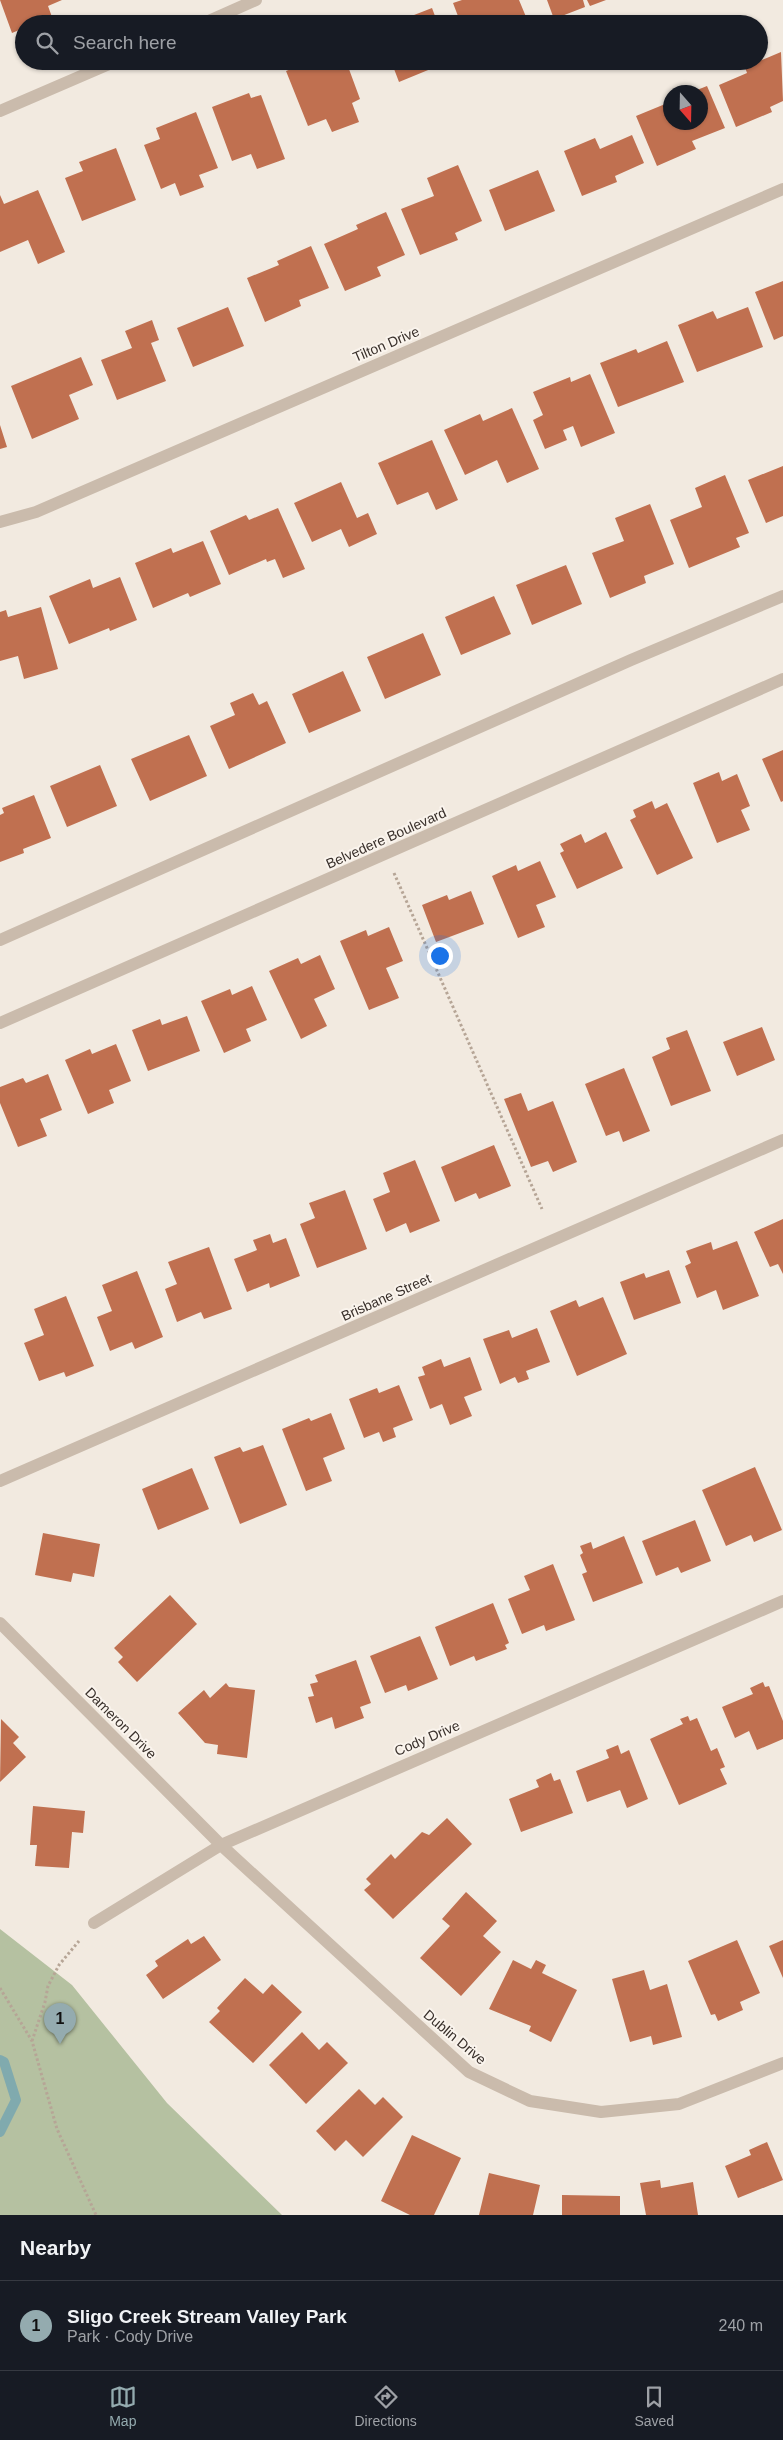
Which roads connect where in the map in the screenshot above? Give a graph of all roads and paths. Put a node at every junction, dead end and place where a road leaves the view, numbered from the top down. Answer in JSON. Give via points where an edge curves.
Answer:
{"nodes":[{"id":1,"x":256,"y":0,"type":"edge"},
{"id":2,"x":222,"y":15,"type":"edge"},
{"id":3,"x":96,"y":70,"type":"edge"},
{"id":4,"x":0,"y":112,"type":"edge"},
{"id":5,"x":783,"y":189,"type":"edge"},
{"id":6,"x":0,"y":522,"type":"edge"},
{"id":7,"x":783,"y":596,"type":"edge"},
{"id":8,"x":783,"y":678,"type":"edge"},
{"id":9,"x":386,"y":855,"type":"junction"},
{"id":10,"x":0,"y":940,"type":"edge"},
{"id":11,"x":0,"y":1022,"type":"edge"},
{"id":12,"x":783,"y":1140,"type":"edge"},
{"id":13,"x":542,"y":1209,"type":"dead end"},
{"id":14,"x":0,"y":1481,"type":"edge"},
{"id":15,"x":783,"y":1601,"type":"edge"},
{"id":16,"x":0,"y":1623,"type":"edge"},
{"id":17,"x":221,"y":1844,"type":"junction"},
{"id":18,"x":94,"y":1923,"type":"joint"},
{"id":19,"x":0,"y":1988,"type":"edge"},
{"id":20,"x":32,"y":2041,"type":"junction"},
{"id":21,"x":783,"y":2063,"type":"edge"},
{"id":22,"x":96,"y":2215,"type":"edge"}],
"edges":[{"from":1,"to":2,"type":"street"},
{"from":3,"to":4,"type":"street"},
{"from":5,"to":6,"type":"street","name":"Tilton Drive","via":[[45,508]]},
{"from":7,"to":10,"type":"street","via":[[631,660]]},
{"from":8,"to":9,"type":"street","name":"Belvedere Boulevard"},
{"from":9,"to":11,"type":"street","name":"Belvedere Boulevard"},
{"from":9,"to":13,"type":"path"},
{"from":12,"to":14,"type":"street","name":"Brisbane Street"},
{"from":15,"to":17,"type":"street","name":"Cody Drive"},
{"from":16,"to":17,"type":"street","name":"Dameron Drive"},
{"from":17,"to":18,"type":"street","name":"Cody Drive"},
{"from":17,"to":21,"type":"street","name":"Dublin Drive","via":[[469,2072],[530,2101],[601,2112],[679,2104]]},
{"from":18,"to":20,"type":"path","via":[[59,1965],[48,1986]]},
{"from":19,"to":20,"type":"path"},
{"from":20,"to":22,"type":"path","via":[[57,2129]]}]}
